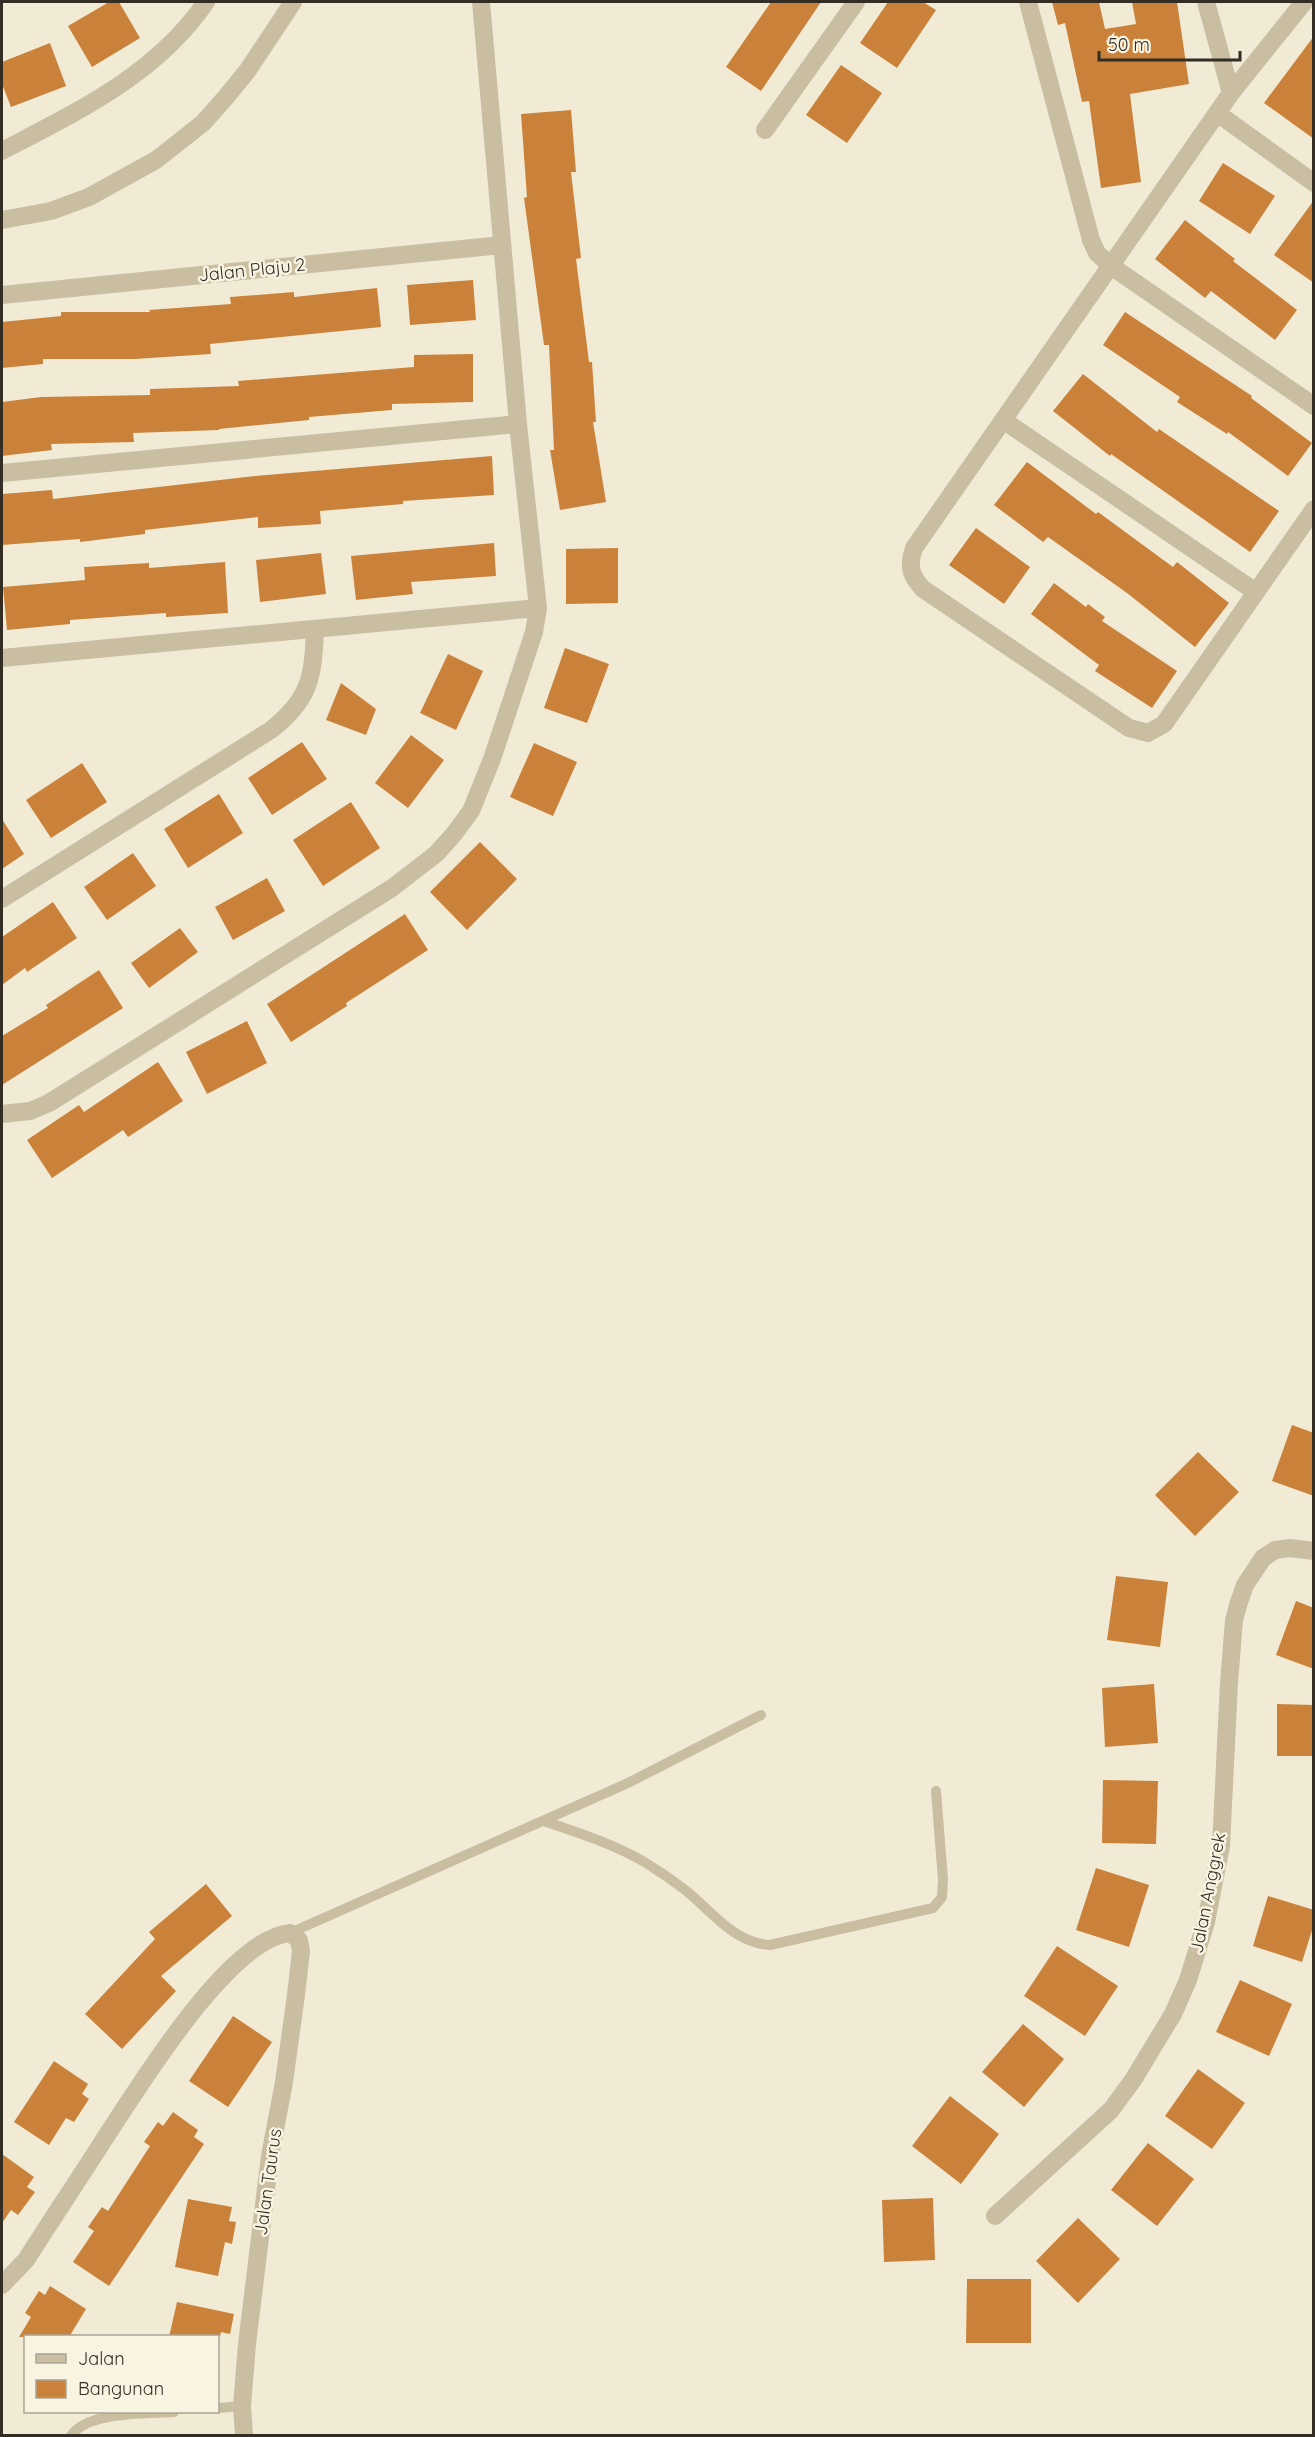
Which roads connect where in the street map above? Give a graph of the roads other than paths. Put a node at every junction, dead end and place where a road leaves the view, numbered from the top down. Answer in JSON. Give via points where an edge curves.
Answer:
{"nodes":[{"id":1,"x":206,"y":2,"type":"edge"},
{"id":2,"x":293,"y":2,"type":"edge"},
{"id":3,"x":481,"y":2,"type":"edge"},
{"id":4,"x":856,"y":2,"type":"edge"},
{"id":5,"x":1028,"y":2,"type":"edge"},
{"id":6,"x":1206,"y":2,"type":"edge"},
{"id":7,"x":1304,"y":2,"type":"edge"},
{"id":8,"x":1231,"y":93,"type":"junction"},
{"id":9,"x":1217,"y":113,"type":"junction"},
{"id":10,"x":765,"y":130,"type":"dead end"},
{"id":11,"x":2,"y":151,"type":"edge"},
{"id":12,"x":1314,"y":183,"type":"edge"},
{"id":13,"x":2,"y":220,"type":"edge"},
{"id":14,"x":502,"y":245,"type":"junction"},
{"id":15,"x":1111,"y":266,"type":"junction"},
{"id":16,"x":2,"y":295,"type":"edge"},
{"id":17,"x":1314,"y":406,"type":"edge"},
{"id":18,"x":1003,"y":420,"type":"junction"},
{"id":19,"x":518,"y":423,"type":"junction"},
{"id":20,"x":2,"y":473,"type":"edge"},
{"id":21,"x":1314,"y":509,"type":"edge"},
{"id":22,"x":1256,"y":592,"type":"junction"},
{"id":23,"x":538,"y":608,"type":"junction"},
{"id":24,"x":315,"y":630,"type":"junction"},
{"id":25,"x":2,"y":658,"type":"edge"},
{"id":26,"x":2,"y":899,"type":"edge"},
{"id":27,"x":2,"y":1114,"type":"edge"},
{"id":28,"x":1314,"y":1551,"type":"edge"},
{"id":29,"x":761,"y":1715,"type":"dead end"},
{"id":30,"x":936,"y":1791,"type":"dead end"},
{"id":31,"x":544,"y":1821,"type":"junction"},
{"id":32,"x":290,"y":1933,"type":"junction"},
{"id":33,"x":995,"y":2216,"type":"dead end"},
{"id":34,"x":2,"y":2285,"type":"edge"},
{"id":35,"x":242,"y":2406,"type":"junction"},
{"id":36,"x":219,"y":2408,"type":"edge"},
{"id":37,"x":161,"y":2413,"type":"edge"},
{"id":38,"x":71,"y":2436,"type":"edge"},
{"id":39,"x":244,"y":2436,"type":"edge"}],
"edges":[{"from":1,"to":11,"type":"street","via":[[174,41],[130,79]]},
{"from":2,"to":13,"type":"street","via":[[226,97],[203,123],[156,160],[89,197],[51,211]]},
{"from":3,"to":14,"type":"street"},
{"from":4,"to":10,"type":"street"},
{"from":5,"to":15,"type":"street","via":[[1091,240],[1097,253]]},
{"from":6,"to":8,"type":"street"},
{"from":7,"to":8,"type":"street"},
{"from":8,"to":9,"type":"street"},
{"from":9,"to":12,"type":"street"},
{"from":9,"to":15,"type":"street"},
{"from":14,"to":16,"type":"street","name":"Jalan Plaju 2"},
{"from":14,"to":19,"type":"street"},
{"from":15,"to":17,"type":"street"},
{"from":15,"to":18,"type":"street"},
{"from":18,"to":22,"type":"street"},
{"from":18,"to":22,"type":"street","via":[[914,548],[910,572],[922,589],[1129,728],[1148,733],[1164,724]]},
{"from":19,"to":20,"type":"street"},
{"from":19,"to":23,"type":"street"},
{"from":21,"to":22,"type":"street"},
{"from":23,"to":24,"type":"street"},
{"from":23,"to":27,"type":"street","via":[[534,632],[482,786],[471,810],[436,854],[392,888],[49,1103],[30,1111]]},
{"from":24,"to":25,"type":"street"},
{"from":24,"to":26,"type":"street","via":[[308,687],[286,718]]},
{"from":28,"to":33,"type":"street","name":"Jalan Anggrek","via":[[1275,1550],[1263,1558],[1239,1602],[1230,1672],[1221,1846],[1204,1931],[1173,2014],[1134,2080],[1111,2110]]},
{"from":29,"to":31,"type":"lane"},
{"from":30,"to":31,"type":"lane","via":[[943,1880],[942,1897],[933,1908],[770,1945],[755,1945],[742,1939],[684,1889],[644,1862]]},
{"from":31,"to":32,"type":"lane"},
{"from":32,"to":34,"type":"street","via":[[266,1940],[253,1950],[212,1989],[173,2035],[26,2260]]},
{"from":32,"to":35,"type":"street","name":"Jalan Taurus","via":[[299,1940],[299,1973],[270,2156]]},
{"from":35,"to":36,"type":"lane"},
{"from":35,"to":39,"type":"street","name":"Jalan Taurus"},
{"from":37,"to":38,"type":"lane","via":[[86,2422]]}]}
